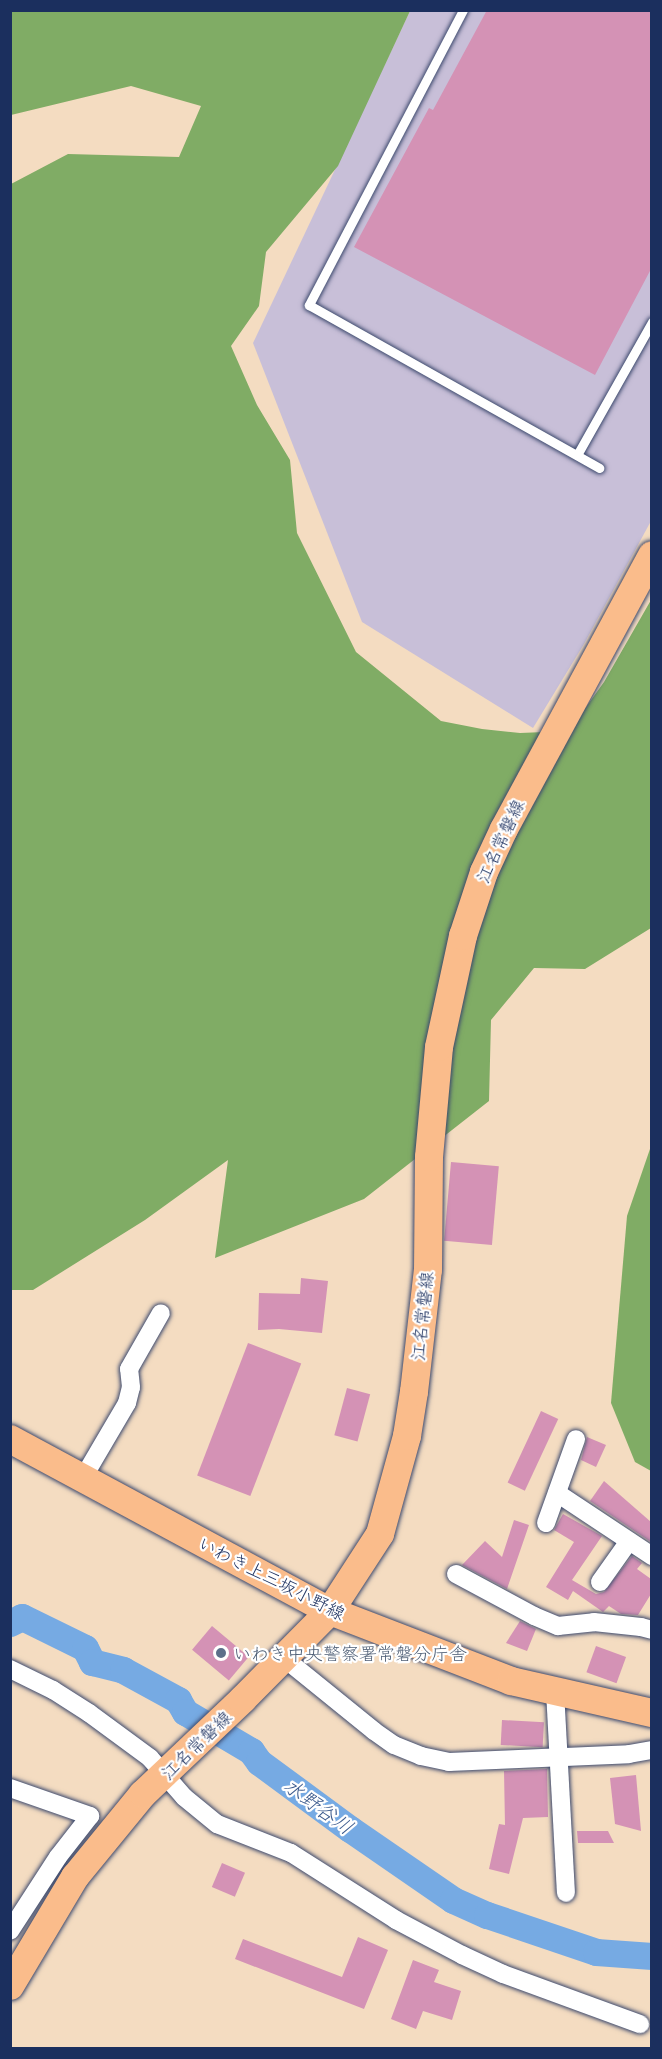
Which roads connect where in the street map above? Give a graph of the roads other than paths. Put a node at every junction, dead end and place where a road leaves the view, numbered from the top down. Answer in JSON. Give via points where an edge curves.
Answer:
{"nodes":[{"id":1,"x":463,"y":10,"type":"edge"},
{"id":2,"x":651,"y":322,"type":"edge"},
{"id":3,"x":577,"y":455,"type":"junction"},
{"id":4,"x":599,"y":468,"type":"dead end"},
{"id":5,"x":651,"y":555,"type":"edge"},
{"id":6,"x":160,"y":1313,"type":"dead end"},
{"id":7,"x":10,"y":1439,"type":"edge"},
{"id":8,"x":576,"y":1439,"type":"dead end"},
{"id":9,"x":83,"y":1478,"type":"junction"},
{"id":10,"x":556,"y":1493,"type":"junction"},
{"id":11,"x":546,"y":1523,"type":"dead end"},
{"id":12,"x":629,"y":1541,"type":"junction"},
{"id":13,"x":651,"y":1556,"type":"edge"},
{"id":14,"x":456,"y":1574,"type":"dead end"},
{"id":15,"x":600,"y":1582,"type":"dead end"},
{"id":16,"x":330,"y":1611,"type":"junction"},
{"id":17,"x":651,"y":1630,"type":"edge"},
{"id":18,"x":284,"y":1658,"type":"junction"},
{"id":19,"x":10,"y":1669,"type":"edge"},
{"id":20,"x":555,"y":1691,"type":"junction"},
{"id":21,"x":651,"y":1713,"type":"edge"},
{"id":22,"x":651,"y":1750,"type":"edge"},
{"id":23,"x":558,"y":1756,"type":"junction"},
{"id":24,"x":165,"y":1774,"type":"junction"},
{"id":25,"x":10,"y":1788,"type":"edge"},
{"id":26,"x":566,"y":1893,"type":"dead end"},
{"id":27,"x":19,"y":1900,"type":"edge"},
{"id":28,"x":10,"y":1931,"type":"edge"},
{"id":29,"x":10,"y":1986,"type":"edge"},
{"id":30,"x":640,"y":2024,"type":"dead end"}],
"edges":[{"from":1,"to":3,"type":"lane","via":[[309,305]]},
{"from":2,"to":3,"type":"lane"},
{"from":3,"to":4,"type":"lane"},
{"from":5,"to":16,"type":"main road","name":"江名常磐線","via":[[504,828],[484,872],[463,936],[439,1047],[429,1157],[428,1270],[407,1436],[380,1534]]},
{"from":6,"to":9,"type":"street","via":[[129,1369],[131,1387],[127,1402]]},
{"from":7,"to":9,"type":"main road","name":"いわき上三坂小野線"},
{"from":8,"to":10,"type":"street"},
{"from":9,"to":16,"type":"main road","name":"いわき上三坂小野線"},
{"from":10,"to":11,"type":"street"},
{"from":10,"to":12,"type":"street"},
{"from":12,"to":13,"type":"street"},
{"from":12,"to":15,"type":"street"},
{"from":14,"to":17,"type":"street","via":[[558,1626],[594,1622]]},
{"from":16,"to":18,"type":"main road","name":"江名常磐線"},
{"from":16,"to":20,"type":"main road","name":"いわき上三坂小野線","via":[[511,1681]]},
{"from":18,"to":23,"type":"street","via":[[374,1731],[421,1756],[449,1762]]},
{"from":18,"to":24,"type":"main road","name":"江名常磐線"},
{"from":19,"to":24,"type":"street","via":[[90,1713]]},
{"from":20,"to":21,"type":"main road","name":"いわき上三坂小野線"},
{"from":20,"to":23,"type":"street"},
{"from":22,"to":23,"type":"street"},
{"from":23,"to":26,"type":"street"},
{"from":24,"to":29,"type":"main road","name":"江名常磐線","via":[[143,1794],[75,1877]]},
{"from":24,"to":30,"type":"street","via":[[184,1797],[217,1824],[291,1853],[396,1920],[462,1955]]},
{"from":25,"to":27,"type":"street","via":[[90,1816]]},
{"from":27,"to":28,"type":"street"}]}
